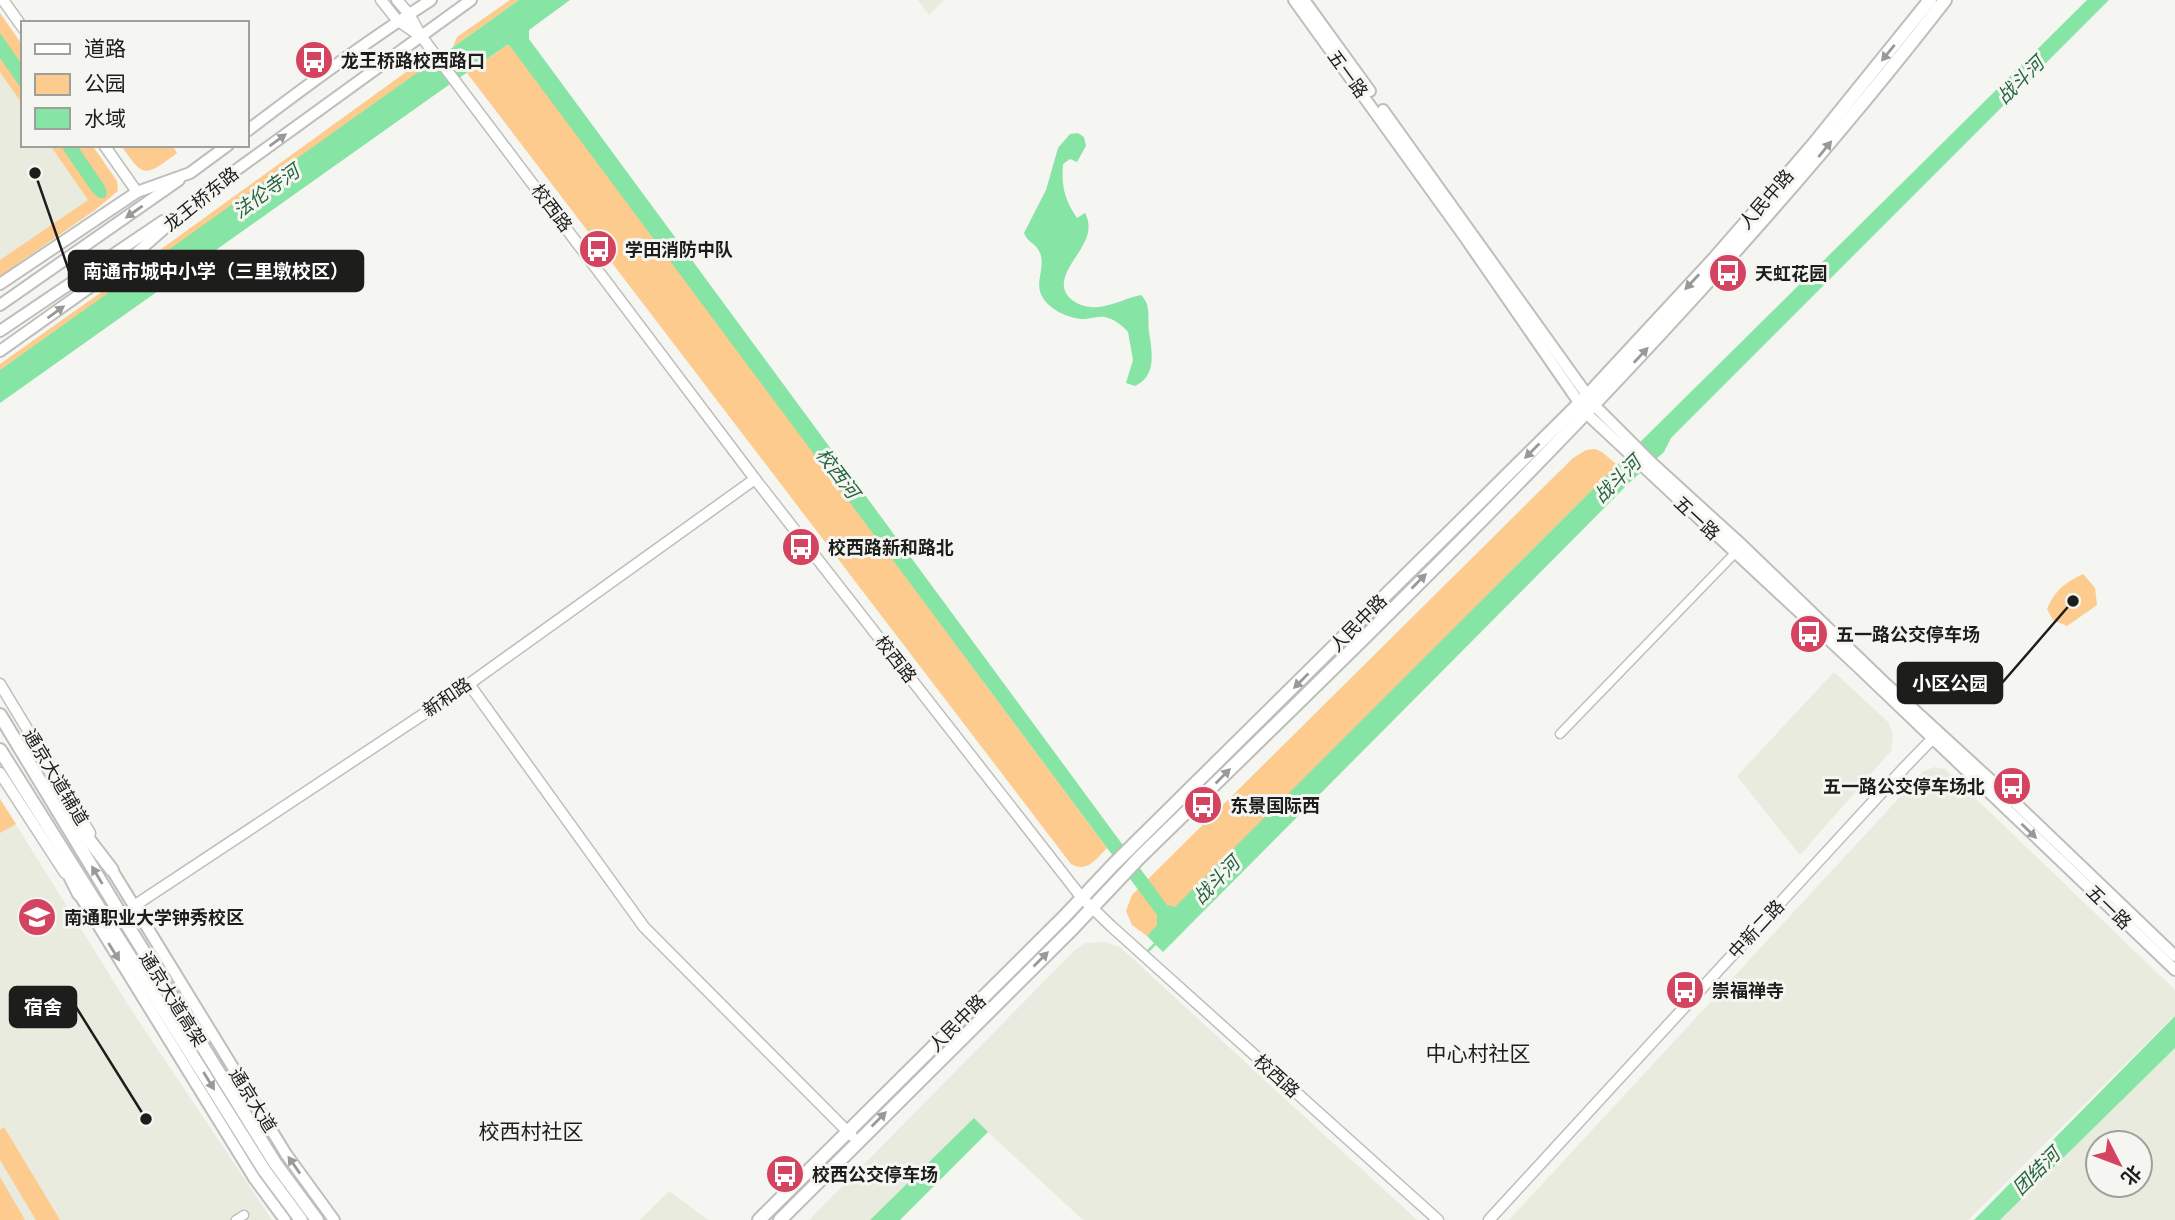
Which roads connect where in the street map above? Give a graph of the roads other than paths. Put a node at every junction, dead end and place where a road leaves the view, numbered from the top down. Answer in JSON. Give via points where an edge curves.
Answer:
{"nodes":[{"id":1,"x":4,"y":0,"type":"edge"},
{"id":2,"x":381,"y":0,"type":"edge"},
{"id":3,"x":397,"y":0,"type":"edge"},
{"id":4,"x":431,"y":0,"type":"edge"},
{"id":5,"x":471,"y":0,"type":"edge"},
{"id":6,"x":1294,"y":0,"type":"edge"},
{"id":7,"x":1304,"y":0,"type":"edge"},
{"id":8,"x":1930,"y":0,"type":"edge"},
{"id":9,"x":1945,"y":0,"type":"edge"},
{"id":10,"x":409,"y":14,"type":"junction"},
{"id":11,"x":397,"y":20,"type":"junction"},
{"id":12,"x":21,"y":25,"type":"edge"},
{"id":13,"x":421,"y":36,"type":"junction"},
{"id":14,"x":248,"y":130,"type":"edge"},
{"id":15,"x":105,"y":147,"type":"edge"},
{"id":16,"x":226,"y":147,"type":"edge"},
{"id":17,"x":190,"y":173,"type":"junction"},
{"id":18,"x":137,"y":192,"type":"junction"},
{"id":19,"x":203,"y":194,"type":"junction"},
{"id":20,"x":0,"y":284,"type":"edge"},
{"id":21,"x":0,"y":305,"type":"edge"},
{"id":22,"x":0,"y":331,"type":"edge"},
{"id":23,"x":0,"y":352,"type":"edge"},
{"id":24,"x":1587,"y":405,"type":"junction"},
{"id":25,"x":1650,"y":467,"type":"junction"},
{"id":26,"x":755,"y":479,"type":"junction"},
{"id":27,"x":1742,"y":545,"type":"junction"},
{"id":28,"x":0,"y":684,"type":"edge"},
{"id":29,"x":468,"y":684,"type":"junction"},
{"id":30,"x":0,"y":715,"type":"edge"},
{"id":31,"x":1560,"y":734,"type":"dead end"},
{"id":32,"x":1936,"y":736,"type":"junction"},
{"id":33,"x":0,"y":750,"type":"edge"},
{"id":34,"x":36,"y":773,"type":"junction"},
{"id":35,"x":0,"y":774,"type":"edge"},
{"id":36,"x":22,"y":787,"type":"junction"},
{"id":37,"x":1135,"y":853,"type":"junction"},
{"id":38,"x":112,"y":870,"type":"junction"},
{"id":39,"x":79,"y":894,"type":"junction"},
{"id":40,"x":1087,"y":903,"type":"junction"},
{"id":41,"x":134,"y":906,"type":"junction"},
{"id":42,"x":2175,"y":956,"type":"edge"},
{"id":43,"x":2175,"y":970,"type":"edge"},
{"id":44,"x":165,"y":999,"type":"junction"},
{"id":45,"x":847,"y":1131,"type":"junction"},
{"id":46,"x":857,"y":1141,"type":"junction"},
{"id":47,"x":285,"y":1220,"type":"edge"},
{"id":48,"x":301,"y":1220,"type":"edge"},
{"id":49,"x":317,"y":1220,"type":"edge"},
{"id":50,"x":334,"y":1220,"type":"edge"},
{"id":51,"x":759,"y":1220,"type":"edge"},
{"id":52,"x":780,"y":1220,"type":"edge"},
{"id":53,"x":1438,"y":1220,"type":"edge"},
{"id":54,"x":1489,"y":1220,"type":"edge"}],
"edges":[{"from":1,"to":12,"type":"street"},
{"from":2,"to":11,"type":"street","name":"校西路"},
{"from":3,"to":10,"type":"street","name":"校西路"},
{"from":4,"to":10,"type":"main road"},
{"from":5,"to":13,"type":"main road","name":"龙王桥东路"},
{"from":6,"to":24,"type":"main road","name":"五一路"},
{"from":7,"to":24,"type":"main road","name":"五一路"},
{"from":8,"to":24,"type":"main road","name":"人民中路","one_way":true,"via":[[1769,196]]},
{"from":24,"to":9,"type":"main road","name":"人民中路","one_way":true,"via":[[1767,217]]},
{"from":10,"to":11,"type":"main road"},
{"from":10,"to":13,"type":"street","name":"校西路"},
{"from":11,"to":13,"type":"street","name":"校西路"},
{"from":11,"to":14,"type":"main road"},
{"from":19,"to":13,"type":"main road","name":"龙王桥东路","one_way":true},
{"from":13,"to":26,"type":"street","name":"校西路"},
{"from":15,"to":18,"type":"street"},
{"from":16,"to":17,"type":"main road","name":"龙王桥东路"},
{"from":17,"to":18,"type":"main road","name":"龙王桥东路"},
{"from":17,"to":21,"type":"main road","one_way":true},
{"from":18,"to":20,"type":"main road","name":"龙王桥东路"},
{"from":19,"to":22,"type":"main road"},
{"from":23,"to":19,"type":"main road","name":"龙王桥东路","one_way":true,"via":[[131,258]]},
{"from":24,"to":25,"type":"main road","name":"五一路"},
{"from":24,"to":37,"type":"main road","name":"人民中路"},
{"from":25,"to":27,"type":"main road","name":"五一路"},
{"from":25,"to":32,"type":"main road","name":"五一路"},
{"from":26,"to":29,"type":"street","name":"新和路"},
{"from":26,"to":40,"type":"street","name":"校西路"},
{"from":27,"to":31,"type":"street"},
{"from":27,"to":32,"type":"main road","name":"五一路"},
{"from":28,"to":38,"type":"street","name":"通京大道辅道"},
{"from":29,"to":41,"type":"street","name":"新和路"},
{"from":29,"to":45,"type":"street","via":[[644,927]]},
{"from":30,"to":34,"type":"main road"},
{"from":32,"to":42,"type":"main road","name":"五一路"},
{"from":32,"to":43,"type":"main road","name":"五一路","one_way":true},
{"from":32,"to":54,"type":"street","name":"中新二路"},
{"from":33,"to":36,"type":"main road"},
{"from":34,"to":38,"type":"main road"},
{"from":44,"to":34,"type":"main road","name":"通京大道高架","one_way":true},
{"from":35,"to":39,"type":"street"},
{"from":36,"to":39,"type":"main road"},
{"from":36,"to":44,"type":"main road","name":"通京大道高架"},
{"from":37,"to":40,"type":"main road","name":"人民中路","via":[[1123,875]]},
{"from":37,"to":40,"type":"main road","name":"人民中路","via":[[1113,865]]},
{"from":38,"to":41,"type":"main road","name":"通京大道"},
{"from":39,"to":47,"type":"main road","one_way":true,"via":[[254,1178]]},
{"from":40,"to":45,"type":"main road","name":"人民中路"},
{"from":46,"to":40,"type":"main road","name":"人民中路","one_way":true},
{"from":40,"to":53,"type":"street","name":"校西路"},
{"from":50,"to":41,"type":"main road","name":"通京大道","one_way":true,"via":[[286,1154]]},
{"from":44,"to":48,"type":"main road","name":"通京大道高架","one_way":true,"via":[[264,1170]]},
{"from":44,"to":49,"type":"main road","name":"通京大道高架"},
{"from":45,"to":46,"type":"street"},
{"from":45,"to":51,"type":"main road","name":"人民中路"},
{"from":46,"to":52,"type":"main road","name":"人民中路"}]}
